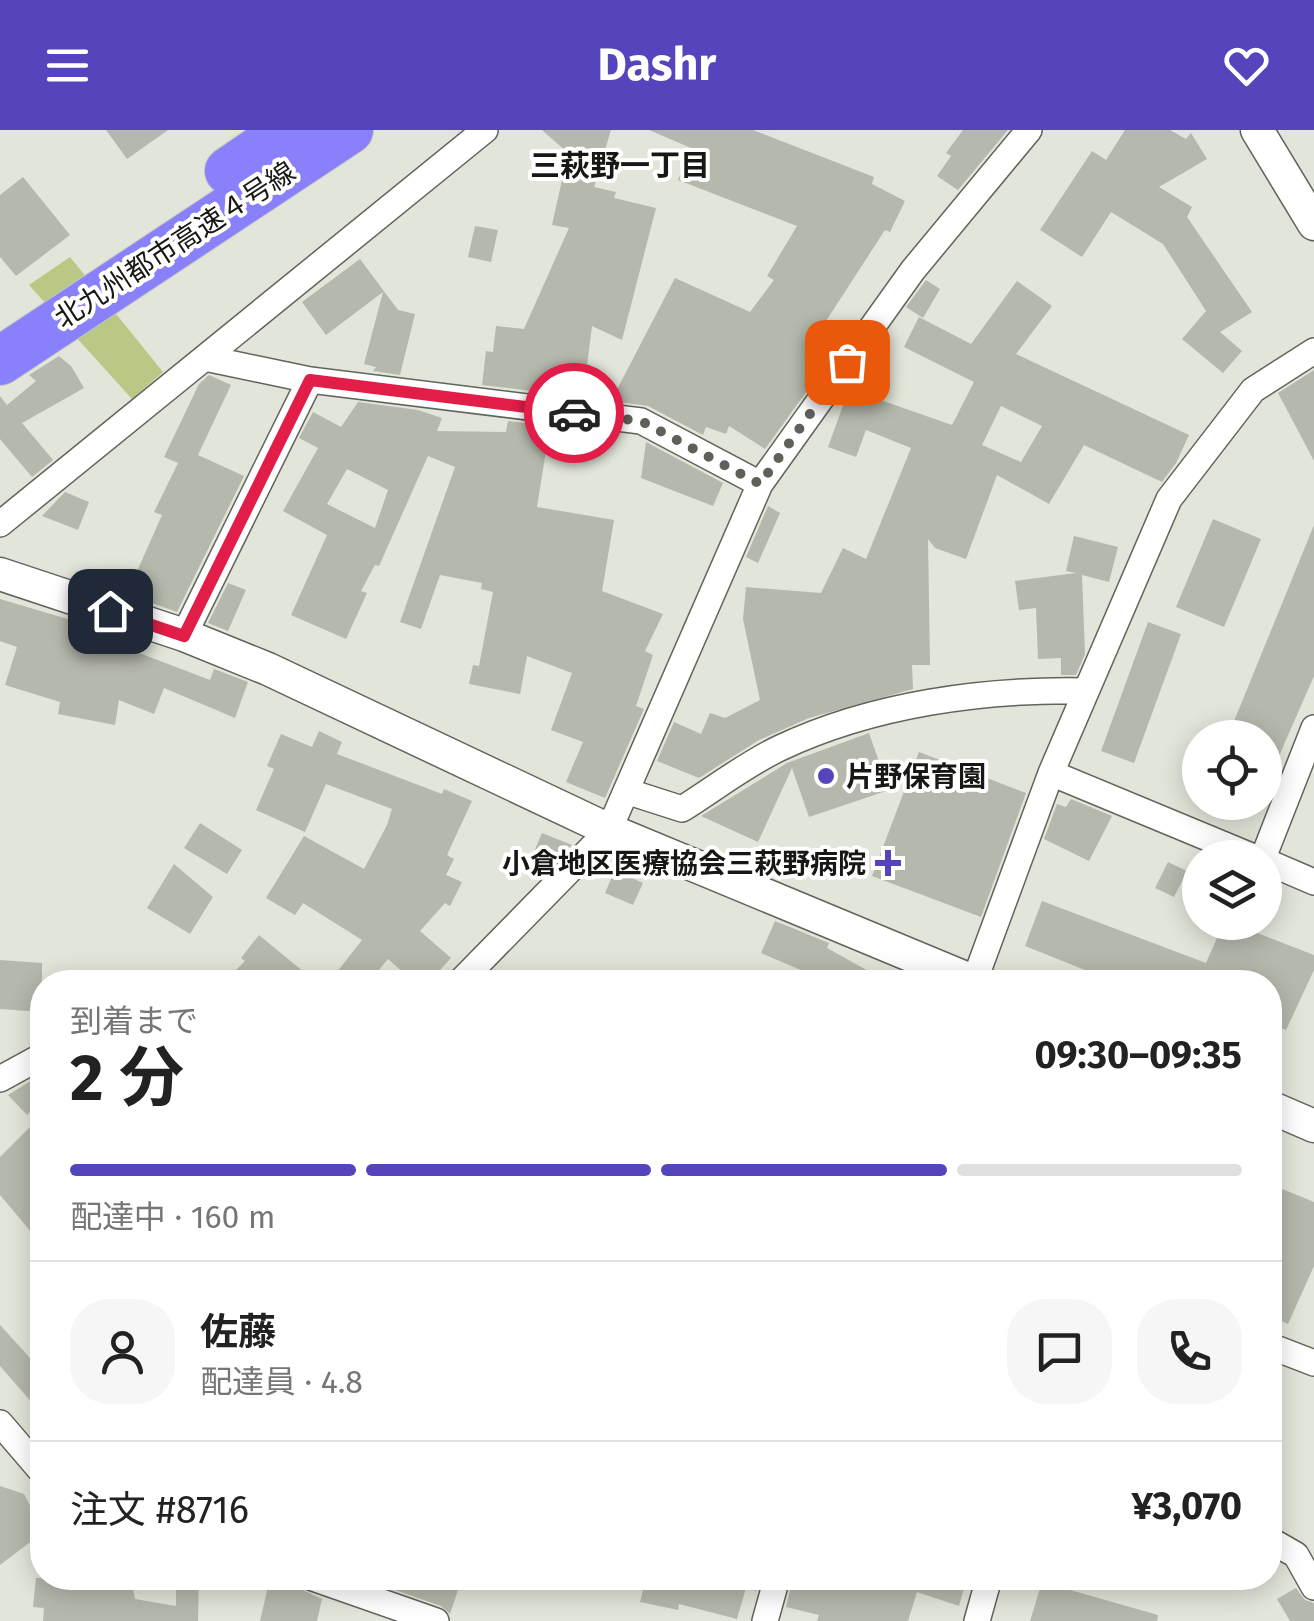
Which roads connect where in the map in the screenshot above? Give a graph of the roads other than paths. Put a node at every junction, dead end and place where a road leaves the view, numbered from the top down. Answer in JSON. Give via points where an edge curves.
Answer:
{"nodes":[{"id":1,"x":288,"y":130,"type":"edge"},
{"id":2,"x":349,"y":130,"type":"edge"},
{"id":3,"x":485,"y":130,"type":"edge"},
{"id":4,"x":1029,"y":130,"type":"edge"},
{"id":5,"x":1257,"y":130,"type":"edge"},
{"id":6,"x":1314,"y":224,"type":"edge"},
{"id":7,"x":0,"y":321,"type":"edge"},
{"id":8,"x":1314,"y":352,"type":"edge"},
{"id":9,"x":205,"y":358,"type":"junction"},
{"id":10,"x":0,"y":360,"type":"edge"},
{"id":11,"x":310,"y":380,"type":"junction"},
{"id":12,"x":760,"y":484,"type":"junction"},
{"id":13,"x":0,"y":524,"type":"edge"},
{"id":14,"x":0,"y":574,"type":"edge"},
{"id":15,"x":184,"y":636,"type":"junction"},
{"id":16,"x":1086,"y":691,"type":"junction"},
{"id":17,"x":1314,"y":728,"type":"edge"},
{"id":18,"x":1051,"y":773,"type":"junction"},
{"id":19,"x":626,"y":791,"type":"junction"},
{"id":20,"x":609,"y":830,"type":"junction"},
{"id":21,"x":1215,"y":840,"type":"edge"},
{"id":22,"x":1269,"y":840,"type":"edge"},
{"id":23,"x":1282,"y":868,"type":"edge"},
{"id":24,"x":1314,"y":882,"type":"edge"},
{"id":25,"x":472,"y":970,"type":"edge"},
{"id":26,"x":945,"y":970,"type":"edge"},
{"id":27,"x":978,"y":970,"type":"edge"},
{"id":28,"x":30,"y":1063,"type":"edge"},
{"id":29,"x":0,"y":1079,"type":"edge"},
{"id":30,"x":1282,"y":1112,"type":"edge"},
{"id":31,"x":1314,"y":1126,"type":"edge"},
{"id":32,"x":1282,"y":1351,"type":"edge"},
{"id":33,"x":1314,"y":1363,"type":"edge"},
{"id":34,"x":0,"y":1423,"type":"edge"},
{"id":35,"x":30,"y":1458,"type":"edge"},
{"id":36,"x":1282,"y":1547,"type":"edge"},
{"id":37,"x":1314,"y":1587,"type":"edge"},
{"id":38,"x":347,"y":1590,"type":"edge"},
{"id":39,"x":774,"y":1590,"type":"edge"},
{"id":40,"x":986,"y":1590,"type":"edge"},
{"id":41,"x":436,"y":1621,"type":"edge"},
{"id":42,"x":765,"y":1621,"type":"edge"},
{"id":43,"x":977,"y":1621,"type":"edge"}],
"edges":[{"from":1,"to":7,"type":"highway","name":"北九州都市高速４号線"},
{"from":2,"to":10,"type":"highway","name":"北九州都市高速４号線"},
{"from":3,"to":9,"type":"street"},
{"from":4,"to":12,"type":"street","via":[[913,270]]},
{"from":5,"to":6,"type":"street"},
{"from":8,"to":16,"type":"street","via":[[1253,390],[1169,499]]},
{"from":9,"to":11,"type":"street"},
{"from":9,"to":13,"type":"street"},
{"from":11,"to":12,"type":"street","via":[[641,421]]},
{"from":11,"to":15,"type":"street"},
{"from":12,"to":19,"type":"street"},
{"from":14,"to":15,"type":"street"},
{"from":15,"to":20,"type":"street"},
{"from":16,"to":18,"type":"street"},
{"from":16,"to":19,"type":"street","via":[[1024,690],[884,711],[779,748],[682,808]]},
{"from":17,"to":22,"type":"street"},
{"from":18,"to":21,"type":"street"},
{"from":18,"to":27,"type":"street"},
{"from":19,"to":20,"type":"street"},
{"from":20,"to":25,"type":"street"},
{"from":20,"to":26,"type":"street"},
{"from":23,"to":24,"type":"street"},
{"from":28,"to":29,"type":"street"},
{"from":30,"to":31,"type":"street"},
{"from":32,"to":33,"type":"street"},
{"from":34,"to":35,"type":"street"},
{"from":36,"to":37,"type":"street","via":[[1296,1555]]},
{"from":38,"to":41,"type":"street"},
{"from":39,"to":42,"type":"street"},
{"from":40,"to":43,"type":"street"}]}
